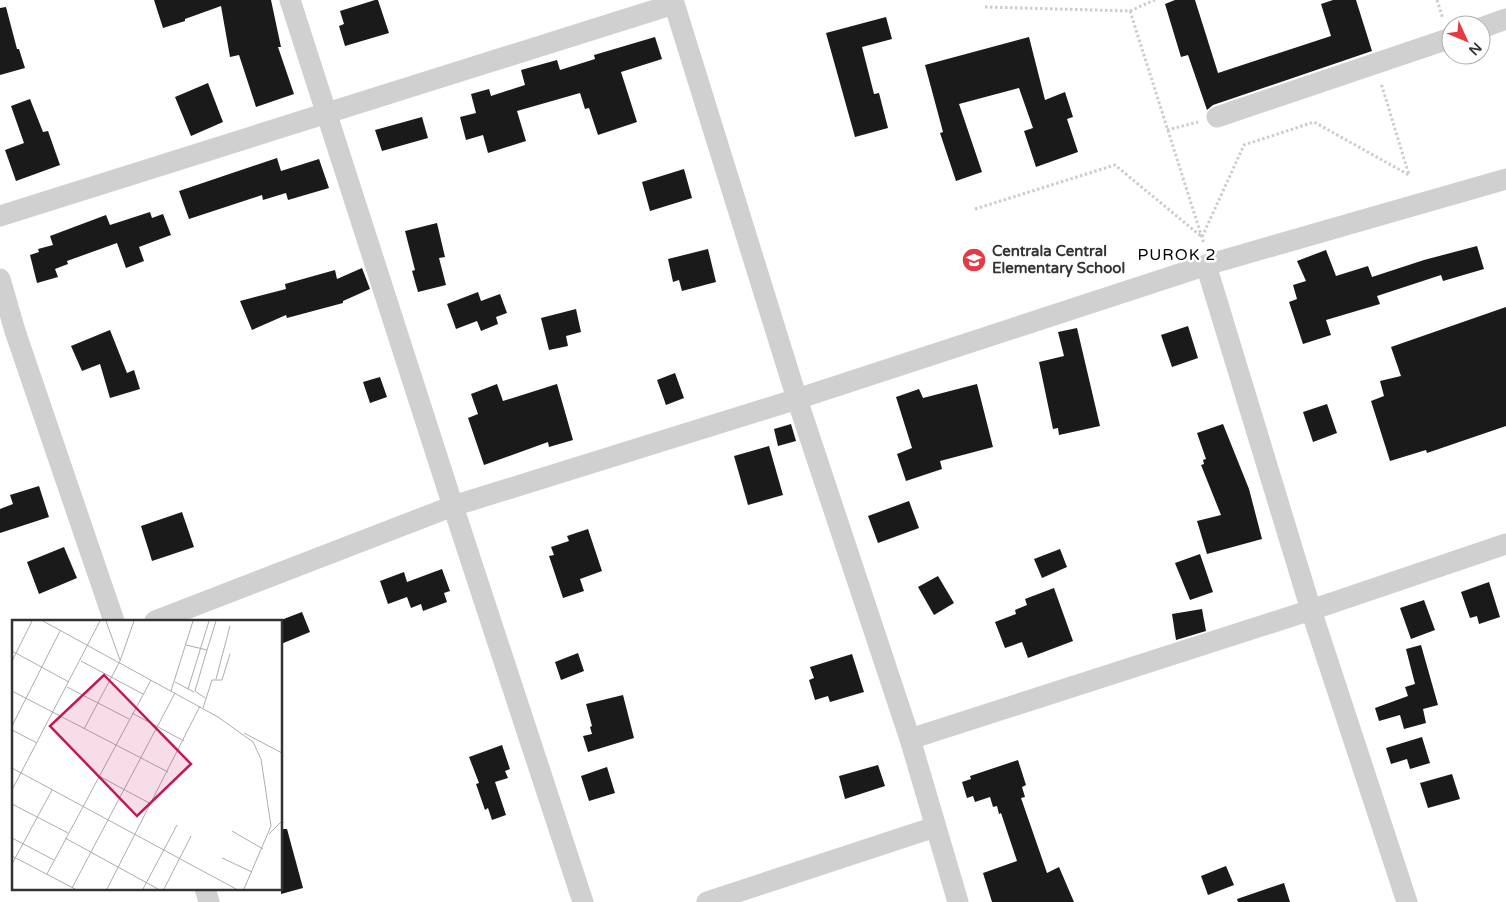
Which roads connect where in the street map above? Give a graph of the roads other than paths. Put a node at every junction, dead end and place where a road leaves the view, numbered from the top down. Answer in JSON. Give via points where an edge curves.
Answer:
{"nodes":[{"id":1,"x":290,"y":0,"type":"edge"},
{"id":2,"x":674,"y":2,"type":"edge"},
{"id":3,"x":1506,"y":19,"type":"edge"},
{"id":4,"x":1491,"y":24,"type":"edge"},
{"id":5,"x":1441,"y":41,"type":"edge"},
{"id":6,"x":325,"y":113,"type":"junction"},
{"id":7,"x":1217,"y":117,"type":"road end"},
{"id":8,"x":1506,"y":179,"type":"edge"},
{"id":9,"x":0,"y":216,"type":"edge"},
{"id":10,"x":1208,"y":265,"type":"junction"},
{"id":11,"x":0,"y":279,"type":"edge"},
{"id":12,"x":797,"y":399,"type":"junction"},
{"id":13,"x":452,"y":506,"type":"junction"},
{"id":14,"x":1506,"y":544,"type":"edge"},
{"id":15,"x":1311,"y":610,"type":"junction"},
{"id":16,"x":114,"y":620,"type":"edge"},
{"id":17,"x":158,"y":620,"type":"edge"},
{"id":18,"x":910,"y":739,"type":"junction"},
{"id":19,"x":936,"y":827,"type":"junction"},
{"id":20,"x":206,"y":890,"type":"edge"},
{"id":21,"x":210,"y":902,"type":"edge"},
{"id":22,"x":583,"y":902,"type":"edge"},
{"id":23,"x":707,"y":902,"type":"edge"},
{"id":24,"x":958,"y":902,"type":"edge"},
{"id":25,"x":1407,"y":902,"type":"edge"}],
"edges":[{"from":1,"to":6,"type":"street"},
{"from":2,"to":6,"type":"street"},
{"from":2,"to":12,"type":"street"},
{"from":3,"to":4,"type":"street"},
{"from":5,"to":7,"type":"street"},
{"from":6,"to":9,"type":"street"},
{"from":6,"to":13,"type":"street"},
{"from":8,"to":10,"type":"street"},
{"from":10,"to":12,"type":"street"},
{"from":10,"to":15,"type":"street"},
{"from":11,"to":16,"type":"street","via":[[18,341]]},
{"from":12,"to":13,"type":"street"},
{"from":12,"to":18,"type":"street"},
{"from":13,"to":17,"type":"street"},
{"from":13,"to":22,"type":"street"},
{"from":14,"to":15,"type":"street"},
{"from":15,"to":18,"type":"street"},
{"from":15,"to":25,"type":"street"},
{"from":18,"to":19,"type":"street"},
{"from":19,"to":23,"type":"street"},
{"from":19,"to":24,"type":"street"},
{"from":20,"to":21,"type":"street"}]}
